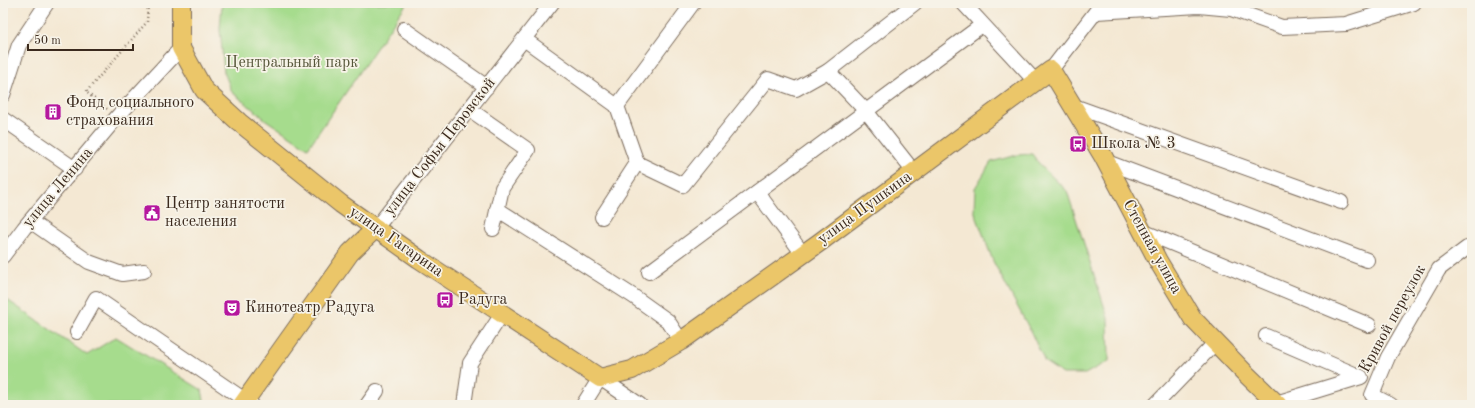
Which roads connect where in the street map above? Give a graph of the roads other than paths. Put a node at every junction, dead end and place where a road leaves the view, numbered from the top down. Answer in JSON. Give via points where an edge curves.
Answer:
{"nodes":[{"id":1,"x":47,"y":3,"type":"edge"},
{"id":2,"x":181,"y":3,"type":"edge"},
{"id":3,"x":552,"y":3,"type":"edge"},
{"id":4,"x":693,"y":3,"type":"edge"},
{"id":5,"x":915,"y":3,"type":"edge"},
{"id":6,"x":963,"y":3,"type":"edge"},
{"id":7,"x":1414,"y":3,"type":"edge"},
{"id":8,"x":1100,"y":7,"type":"edge"},
{"id":9,"x":982,"y":25,"type":"junction"},
{"id":10,"x":404,"y":29,"type":"dead end"},
{"id":11,"x":524,"y":40,"type":"junction"},
{"id":12,"x":181,"y":48,"type":"junction"},
{"id":13,"x":1051,"y":70,"type":"junction"},
{"id":14,"x":828,"y":71,"type":"junction"},
{"id":15,"x":1036,"y":82,"type":"junction"},
{"id":16,"x":487,"y":87,"type":"junction"},
{"id":17,"x":3,"y":95,"type":"edge"},
{"id":18,"x":617,"y":106,"type":"junction"},
{"id":19,"x":1074,"y":106,"type":"junction"},
{"id":20,"x":469,"y":110,"type":"junction"},
{"id":21,"x":866,"y":111,"type":"junction"},
{"id":22,"x":3,"y":119,"type":"edge"},
{"id":23,"x":1107,"y":162,"type":"junction"},
{"id":24,"x":637,"y":163,"type":"junction"},
{"id":25,"x":75,"y":169,"type":"junction"},
{"id":26,"x":914,"y":172,"type":"junction"},
{"id":27,"x":757,"y":192,"type":"junction"},
{"id":28,"x":1341,"y":202,"type":"dead end"},
{"id":29,"x":497,"y":209,"type":"junction"},
{"id":30,"x":602,"y":217,"type":"dead end"},
{"id":31,"x":30,"y":221,"type":"junction"},
{"id":32,"x":376,"y":228,"type":"junction"},
{"id":33,"x":493,"y":229,"type":"dead end"},
{"id":34,"x":1142,"y":231,"type":"junction"},
{"id":35,"x":1467,"y":248,"type":"dead end"},
{"id":36,"x":803,"y":254,"type":"junction"},
{"id":37,"x":3,"y":256,"type":"edge"},
{"id":38,"x":1367,"y":260,"type":"dead end"},
{"id":39,"x":144,"y":271,"type":"dead end"},
{"id":40,"x":648,"y":272,"type":"dead end"},
{"id":41,"x":502,"y":314,"type":"junction"},
{"id":42,"x":1369,"y":325,"type":"dead end"},
{"id":43,"x":77,"y":332,"type":"dead end"},
{"id":44,"x":1266,"y":336,"type":"dead end"},
{"id":45,"x":681,"y":341,"type":"junction"},
{"id":46,"x":1216,"y":342,"type":"junction"},
{"id":47,"x":600,"y":378,"type":"junction"},
{"id":48,"x":377,"y":391,"type":"dead end"},
{"id":49,"x":246,"y":403,"type":"edge"},
{"id":50,"x":1277,"y":404,"type":"edge"},
{"id":51,"x":368,"y":405,"type":"edge"},
{"id":52,"x":464,"y":405,"type":"edge"},
{"id":53,"x":583,"y":405,"type":"edge"},
{"id":54,"x":640,"y":405,"type":"edge"},
{"id":55,"x":1155,"y":405,"type":"edge"},
{"id":56,"x":1391,"y":405,"type":"edge"}],
"edges":[{"from":1,"to":17,"type":"street","via":[[20,45]]},
{"from":2,"to":12,"type":"main road"},
{"from":3,"to":11,"type":"street","name":"улица Софьи Перовской"},
{"from":4,"to":18,"type":"street"},
{"from":5,"to":14,"type":"street"},
{"from":6,"to":9,"type":"street"},
{"from":7,"to":8,"type":"street","via":[[1346,24],[1282,27],[1231,9],[1199,6]]},
{"from":8,"to":13,"type":"street","name":"улица Пушкина"},
{"from":9,"to":15,"type":"street"},
{"from":9,"to":21,"type":"street"},
{"from":10,"to":16,"type":"street"},
{"from":11,"to":16,"type":"street","name":"улица Софьи Перовской"},
{"from":11,"to":18,"type":"street"},
{"from":12,"to":25,"type":"street","name":"улица Ленина","via":[[117,117]]},
{"from":12,"to":32,"type":"main road","name":"улица Гагарина","via":[[204,90],[239,122],[341,204]]},
{"from":13,"to":15,"type":"main road","name":"улица Пушкина"},
{"from":13,"to":19,"type":"main road","name":"Степная улица"},
{"from":14,"to":21,"type":"street"},
{"from":14,"to":24,"type":"street","via":[[796,89],[768,79],[683,185]]},
{"from":15,"to":26,"type":"main road","name":"улица Пушкина"},
{"from":16,"to":20,"type":"street","name":"улица Софьи Перовской"},
{"from":18,"to":24,"type":"street"},
{"from":19,"to":23,"type":"main road","name":"Степная улица"},
{"from":19,"to":28,"type":"street"},
{"from":20,"to":29,"type":"street","via":[[528,150],[502,188]]},
{"from":20,"to":32,"type":"street","name":"улица Софьи Перовской"},
{"from":21,"to":26,"type":"street"},
{"from":21,"to":27,"type":"street"},
{"from":22,"to":25,"type":"street"},
{"from":23,"to":34,"type":"main road","name":"Степная улица"},
{"from":23,"to":38,"type":"street"},
{"from":24,"to":30,"type":"street"},
{"from":25,"to":31,"type":"street","name":"улица Ленина"},
{"from":26,"to":36,"type":"main road","name":"улица Пушкина"},
{"from":27,"to":36,"type":"street"},
{"from":27,"to":40,"type":"street"},
{"from":29,"to":33,"type":"street"},
{"from":29,"to":45,"type":"street","via":[[663,316]]},
{"from":31,"to":37,"type":"street","name":"улица Ленина"},
{"from":31,"to":39,"type":"street","via":[[89,262],[122,274]]},
{"from":32,"to":41,"type":"main road","name":"улица Гагарина"},
{"from":32,"to":49,"type":"main road","name":"улица Софьи Перовской","via":[[350,253]]},
{"from":34,"to":42,"type":"street"},
{"from":34,"to":46,"type":"main road","name":"Степная улица","via":[[1193,319]]},
{"from":35,"to":56,"type":"street","name":"Кривой переулок","via":[[1439,269],[1388,357],[1372,395]]},
{"from":36,"to":45,"type":"main road","name":"улица Пушкина"},
{"from":41,"to":47,"type":"main road","name":"улица Гагарина"},
{"from":41,"to":52,"type":"street","via":[[470,363]]},
{"from":43,"to":49,"type":"street","via":[[96,298]]},
{"from":44,"to":50,"type":"street","via":[[1361,377]]},
{"from":45,"to":47,"type":"main road","name":"улица Пушкина","via":[[632,370]]},
{"from":46,"to":50,"type":"main road","name":"Степная улица"},
{"from":46,"to":55,"type":"street"},
{"from":47,"to":53,"type":"street"},
{"from":47,"to":54,"type":"street","name":"улица Гагарина"},
{"from":48,"to":51,"type":"street"}]}
